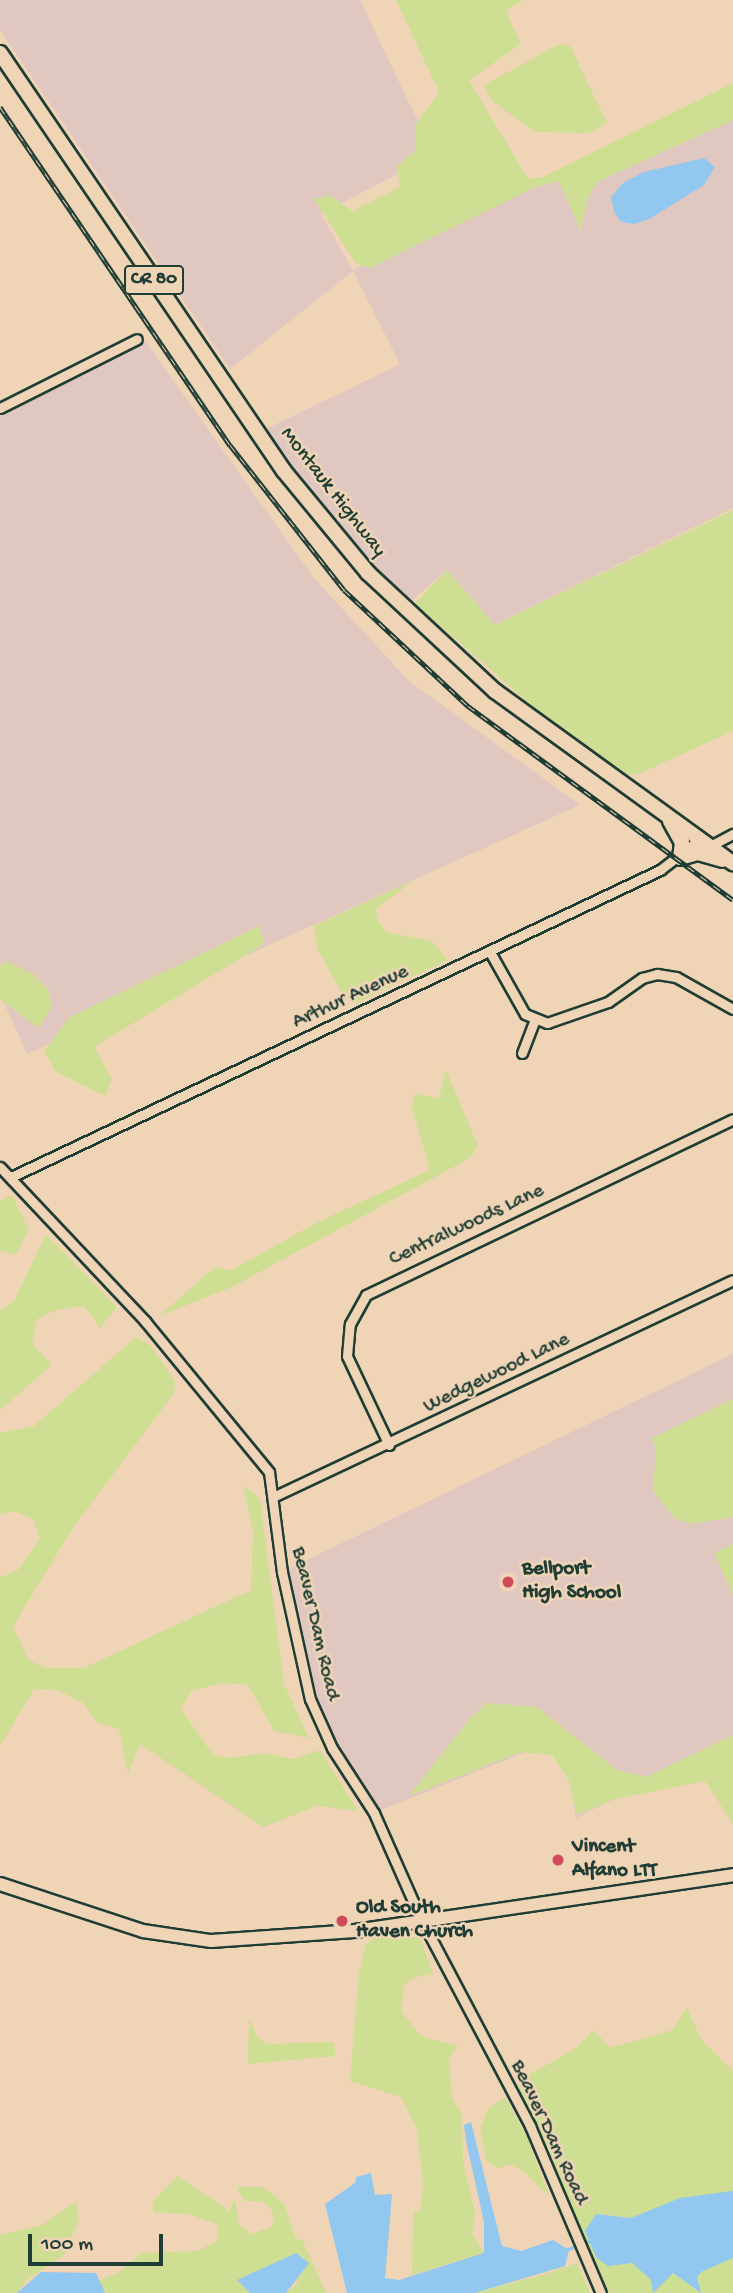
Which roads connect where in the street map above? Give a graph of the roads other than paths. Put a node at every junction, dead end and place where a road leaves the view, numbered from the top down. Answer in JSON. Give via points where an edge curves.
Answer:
{"nodes":[{"id":1,"x":0,"y":53,"type":"edge"},
{"id":2,"x":137,"y":339,"type":"dead end"},
{"id":3,"x":0,"y":408,"type":"edge"},
{"id":4,"x":665,"y":814,"type":"junction"},
{"id":5,"x":733,"y":834,"type":"edge"},
{"id":6,"x":705,"y":842,"type":"junction"},
{"id":7,"x":680,"y":858,"type":"junction"},
{"id":8,"x":733,"y":864,"type":"edge"},
{"id":9,"x":490,"y":952,"type":"junction"},
{"id":10,"x":733,"y":1009,"type":"edge"},
{"id":11,"x":535,"y":1019,"type":"junction"},
{"id":12,"x":522,"y":1053,"type":"dead end"},
{"id":13,"x":733,"y":1119,"type":"edge"},
{"id":14,"x":0,"y":1167,"type":"edge"},
{"id":15,"x":11,"y":1177,"type":"junction"},
{"id":16,"x":733,"y":1280,"type":"edge"},
{"id":17,"x":388,"y":1445,"type":"junction"},
{"id":18,"x":275,"y":1496,"type":"junction"},
{"id":19,"x":733,"y":1875,"type":"edge"},
{"id":20,"x":0,"y":1884,"type":"edge"},
{"id":21,"x":421,"y":1919,"type":"junction"},
{"id":22,"x":601,"y":2293,"type":"edge"}],
"edges":[{"from":1,"to":4,"type":"main road","name":"Montauk Highway","number":"CR 80","via":[[279,463],[353,556],[480,679]]},
{"from":2,"to":3,"type":"street"},
{"from":4,"to":6,"type":"main road","name":"Montauk Highway","number":"CR 80"},
{"from":4,"to":7,"type":"main road","via":[[681,839]]},
{"from":5,"to":6,"type":"street","name":"Arthur Avenue"},
{"from":6,"to":7,"type":"street","name":"Arthur Avenue"},
{"from":6,"to":8,"type":"main road","name":"Montauk Highway","number":"CR 80"},
{"from":7,"to":8,"type":"main road","via":[[702,853]]},
{"from":7,"to":9,"type":"street","name":"Arthur Avenue"},
{"from":9,"to":11,"type":"street","via":[[514,1000]]},
{"from":9,"to":15,"type":"street","name":"Arthur Avenue"},
{"from":10,"to":11,"type":"street","via":[[676,977],[657,974],[575,1016],[547,1023]]},
{"from":11,"to":12,"type":"street"},
{"from":13,"to":17,"type":"street","name":"Centralwoods Lane","via":[[366,1295],[349,1324],[347,1356]]},
{"from":14,"to":15,"type":"street","name":"Beaver Dam Road"},
{"from":15,"to":18,"type":"street","name":"Beaver Dam Road","via":[[145,1321],[269,1472]]},
{"from":16,"to":17,"type":"street","name":"Wedgewood Lane"},
{"from":17,"to":18,"type":"street","name":"Wedgewood Lane"},
{"from":18,"to":21,"type":"street","name":"Beaver Dam Road","via":[[282,1572],[310,1699],[332,1748],[374,1813]]},
{"from":19,"to":21,"type":"main road"},
{"from":20,"to":21,"type":"main road","via":[[143,1931],[211,1941],[355,1931]]},
{"from":21,"to":22,"type":"street","name":"Beaver Dam Road","via":[[530,2126]]}]}
